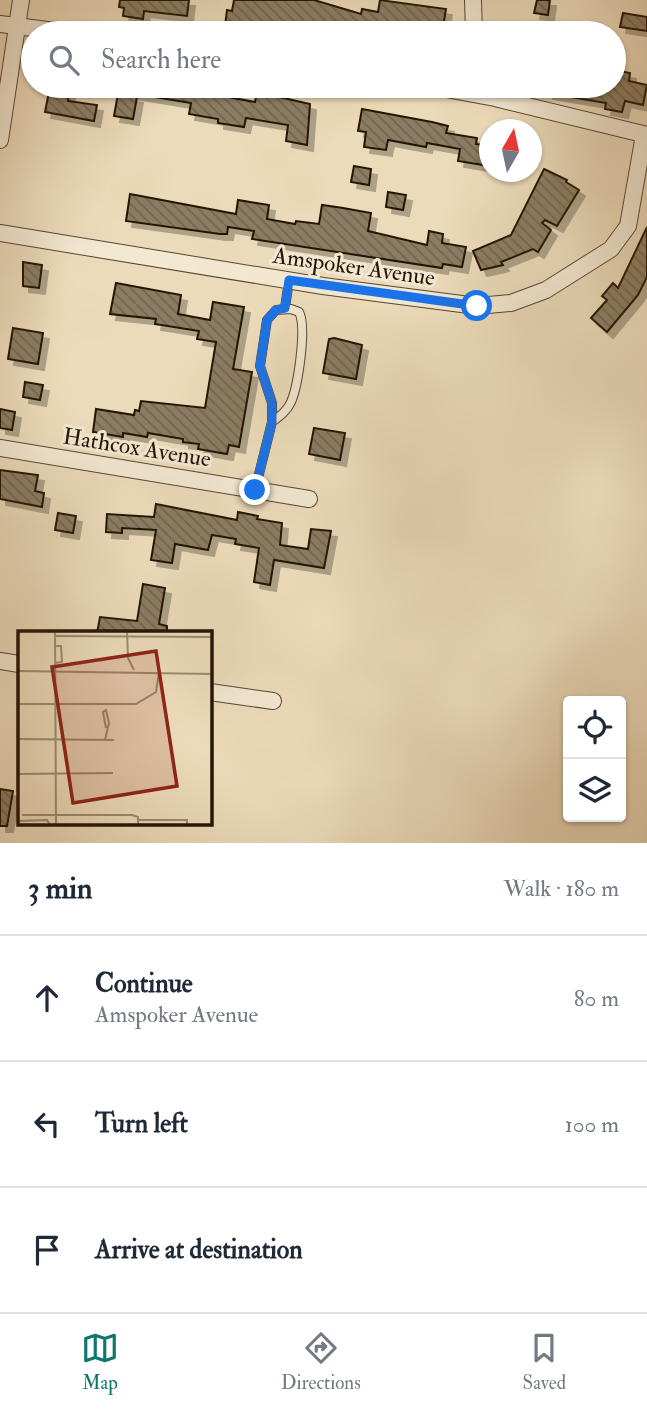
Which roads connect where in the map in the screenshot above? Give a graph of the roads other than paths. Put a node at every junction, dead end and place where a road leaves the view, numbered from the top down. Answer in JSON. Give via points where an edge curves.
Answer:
{"nodes":[{"id":1,"x":20,"y":0,"type":"edge"},
{"id":2,"x":473,"y":0,"type":"edge"},
{"id":3,"x":474,"y":21,"type":"edge"},
{"id":4,"x":0,"y":24,"type":"edge"},
{"id":5,"x":17,"y":27,"type":"junction"},
{"id":6,"x":21,"y":27,"type":"edge"},
{"id":7,"x":514,"y":98,"type":"edge"},
{"id":8,"x":646,"y":135,"type":"edge"},
{"id":9,"x":0,"y":140,"type":"edge"},
{"id":10,"x":0,"y":233,"type":"edge"},
{"id":11,"x":289,"y":280,"type":"junction"},
{"id":12,"x":285,"y":308,"type":"junction"},
{"id":13,"x":272,"y":422,"type":"junction"},
{"id":14,"x":0,"y":448,"type":"edge"},
{"id":15,"x":255,"y":490,"type":"junction"},
{"id":16,"x":309,"y":499,"type":"dead end"},
{"id":17,"x":0,"y":661,"type":"edge"},
{"id":18,"x":18,"y":664,"type":"edge"},
{"id":19,"x":212,"y":692,"type":"edge"},
{"id":20,"x":273,"y":701,"type":"dead end"}],
"edges":[{"from":1,"to":5,"type":"street"},
{"from":2,"to":3,"type":"street"},
{"from":4,"to":5,"type":"street"},
{"from":5,"to":6,"type":"street"},
{"from":5,"to":9,"type":"street"},
{"from":7,"to":8,"type":"street"},
{"from":8,"to":11,"type":"street","name":"Amspoker Avenue","via":[[628,226],[611,249],[529,299],[477,306]]},
{"from":10,"to":11,"type":"street","name":"Amspoker Avenue"},
{"from":11,"to":12,"type":"lane"},
{"from":12,"to":13,"type":"lane","via":[[267,320],[260,366],[272,403]]},
{"from":12,"to":13,"type":"lane","via":[[299,313],[303,327],[292,401]]},
{"from":13,"to":15,"type":"lane"},
{"from":14,"to":15,"type":"street","name":"Hathcox Avenue"},
{"from":15,"to":16,"type":"street","name":"Hathcox Avenue"},
{"from":17,"to":18,"type":"street"},
{"from":19,"to":20,"type":"street"}]}
